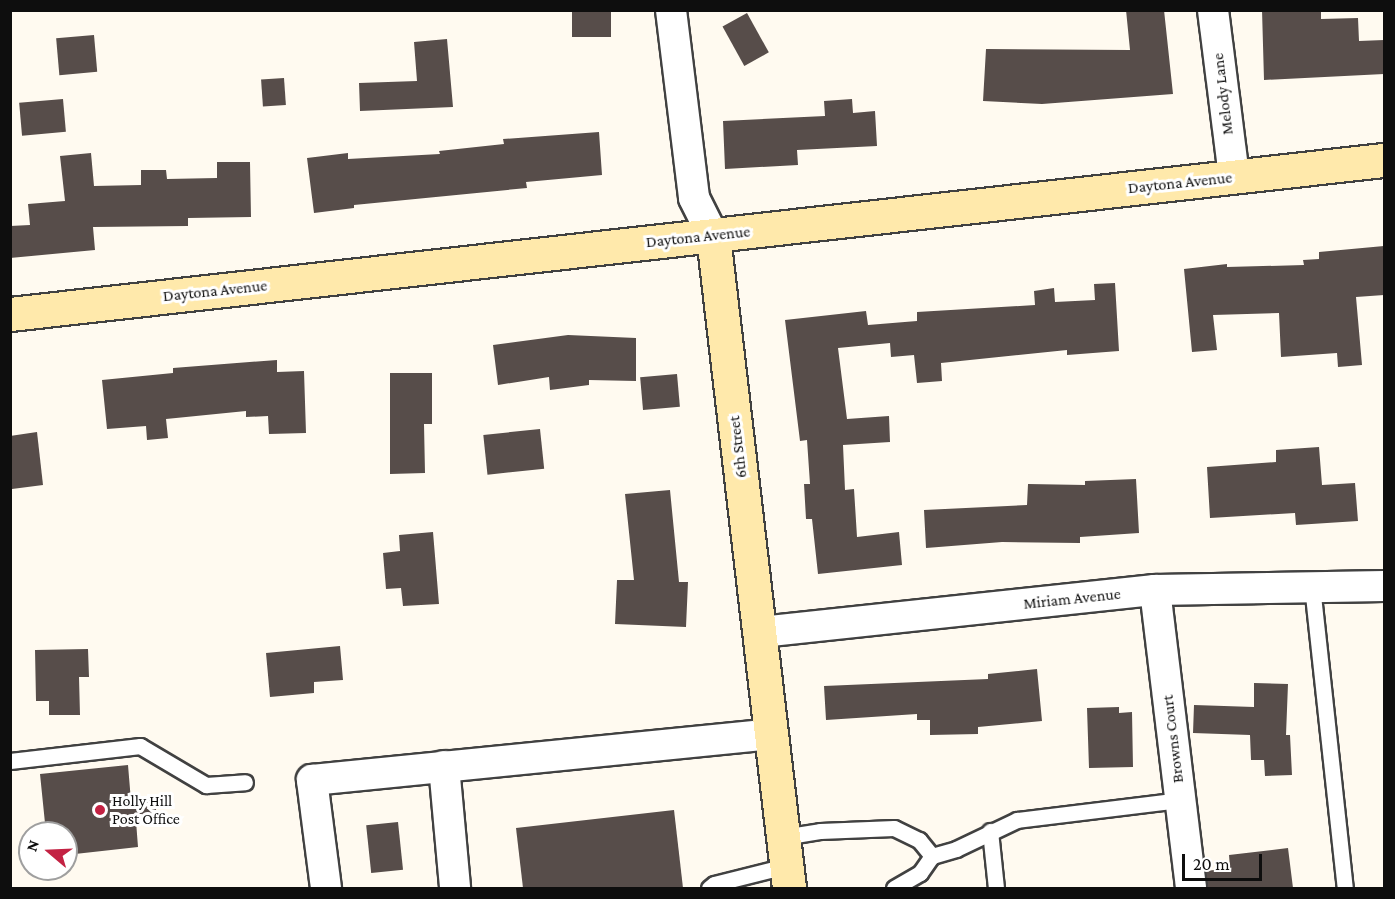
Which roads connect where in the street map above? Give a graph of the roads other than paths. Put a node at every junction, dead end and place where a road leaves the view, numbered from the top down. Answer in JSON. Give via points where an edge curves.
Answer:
{"nodes":[{"id":1,"x":671,"y":10,"type":"edge"},
{"id":2,"x":1213,"y":10,"type":"edge"},
{"id":3,"x":1384,"y":160,"type":"edge"},
{"id":4,"x":1234,"y":177,"type":"junction"},
{"id":5,"x":713,"y":236,"type":"junction"},
{"id":6,"x":10,"y":314,"type":"edge"},
{"id":7,"x":1312,"y":586,"type":"junction"},
{"id":8,"x":1384,"y":586,"type":"edge"},
{"id":9,"x":1155,"y":590,"type":"junction"},
{"id":10,"x":760,"y":632,"type":"junction"},
{"id":11,"x":772,"y":734,"type":"junction"},
{"id":12,"x":10,"y":761,"type":"edge"},
{"id":13,"x":444,"y":766,"type":"junction"},
{"id":14,"x":245,"y":782,"type":"dead end"},
{"id":15,"x":1180,"y":800,"type":"junction"},
{"id":16,"x":990,"y":831,"type":"junction"},
{"id":17,"x":932,"y":855,"type":"junction"},
{"id":18,"x":786,"y":864,"type":"edge"},
{"id":19,"x":326,"y":888,"type":"edge"},
{"id":20,"x":454,"y":888,"type":"edge"},
{"id":21,"x":709,"y":888,"type":"edge"},
{"id":22,"x":894,"y":888,"type":"edge"},
{"id":23,"x":996,"y":888,"type":"edge"},
{"id":24,"x":1191,"y":888,"type":"edge"},
{"id":25,"x":1346,"y":888,"type":"edge"}],
"edges":[{"from":1,"to":5,"type":"street","name":"6th Street","via":[[694,198]]},
{"from":2,"to":4,"type":"street","name":"Melody Lane"},
{"from":3,"to":4,"type":"street","name":"Daytona Avenue"},
{"from":4,"to":5,"type":"street","name":"Daytona Avenue"},
{"from":5,"to":6,"type":"street","name":"Daytona Avenue"},
{"from":5,"to":10,"type":"street","name":"6th Street"},
{"from":7,"to":8,"type":"street","name":"Miriam Avenue"},
{"from":7,"to":9,"type":"street","name":"Miriam Avenue"},
{"from":7,"to":25,"type":"lane"},
{"from":9,"to":10,"type":"street","name":"Miriam Avenue"},
{"from":9,"to":15,"type":"street","name":"Browns Court"},
{"from":10,"to":11,"type":"street","name":"6th Street"},
{"from":11,"to":13,"type":"street"},
{"from":11,"to":18,"type":"street","name":"6th Street"},
{"from":12,"to":14,"type":"lane","via":[[140,746],[206,785]]},
{"from":13,"to":19,"type":"street","via":[[312,780]]},
{"from":13,"to":20,"type":"street"},
{"from":15,"to":16,"type":"lane","via":[[1017,820]]},
{"from":15,"to":24,"type":"street","name":"Browns Court"},
{"from":16,"to":17,"type":"lane","via":[[964,846]]},
{"from":16,"to":23,"type":"lane"},
{"from":17,"to":18,"type":"lane","via":[[919,840],[894,828],[820,831]]},
{"from":17,"to":22,"type":"lane","via":[[920,873]]},
{"from":18,"to":21,"type":"lane"}]}
